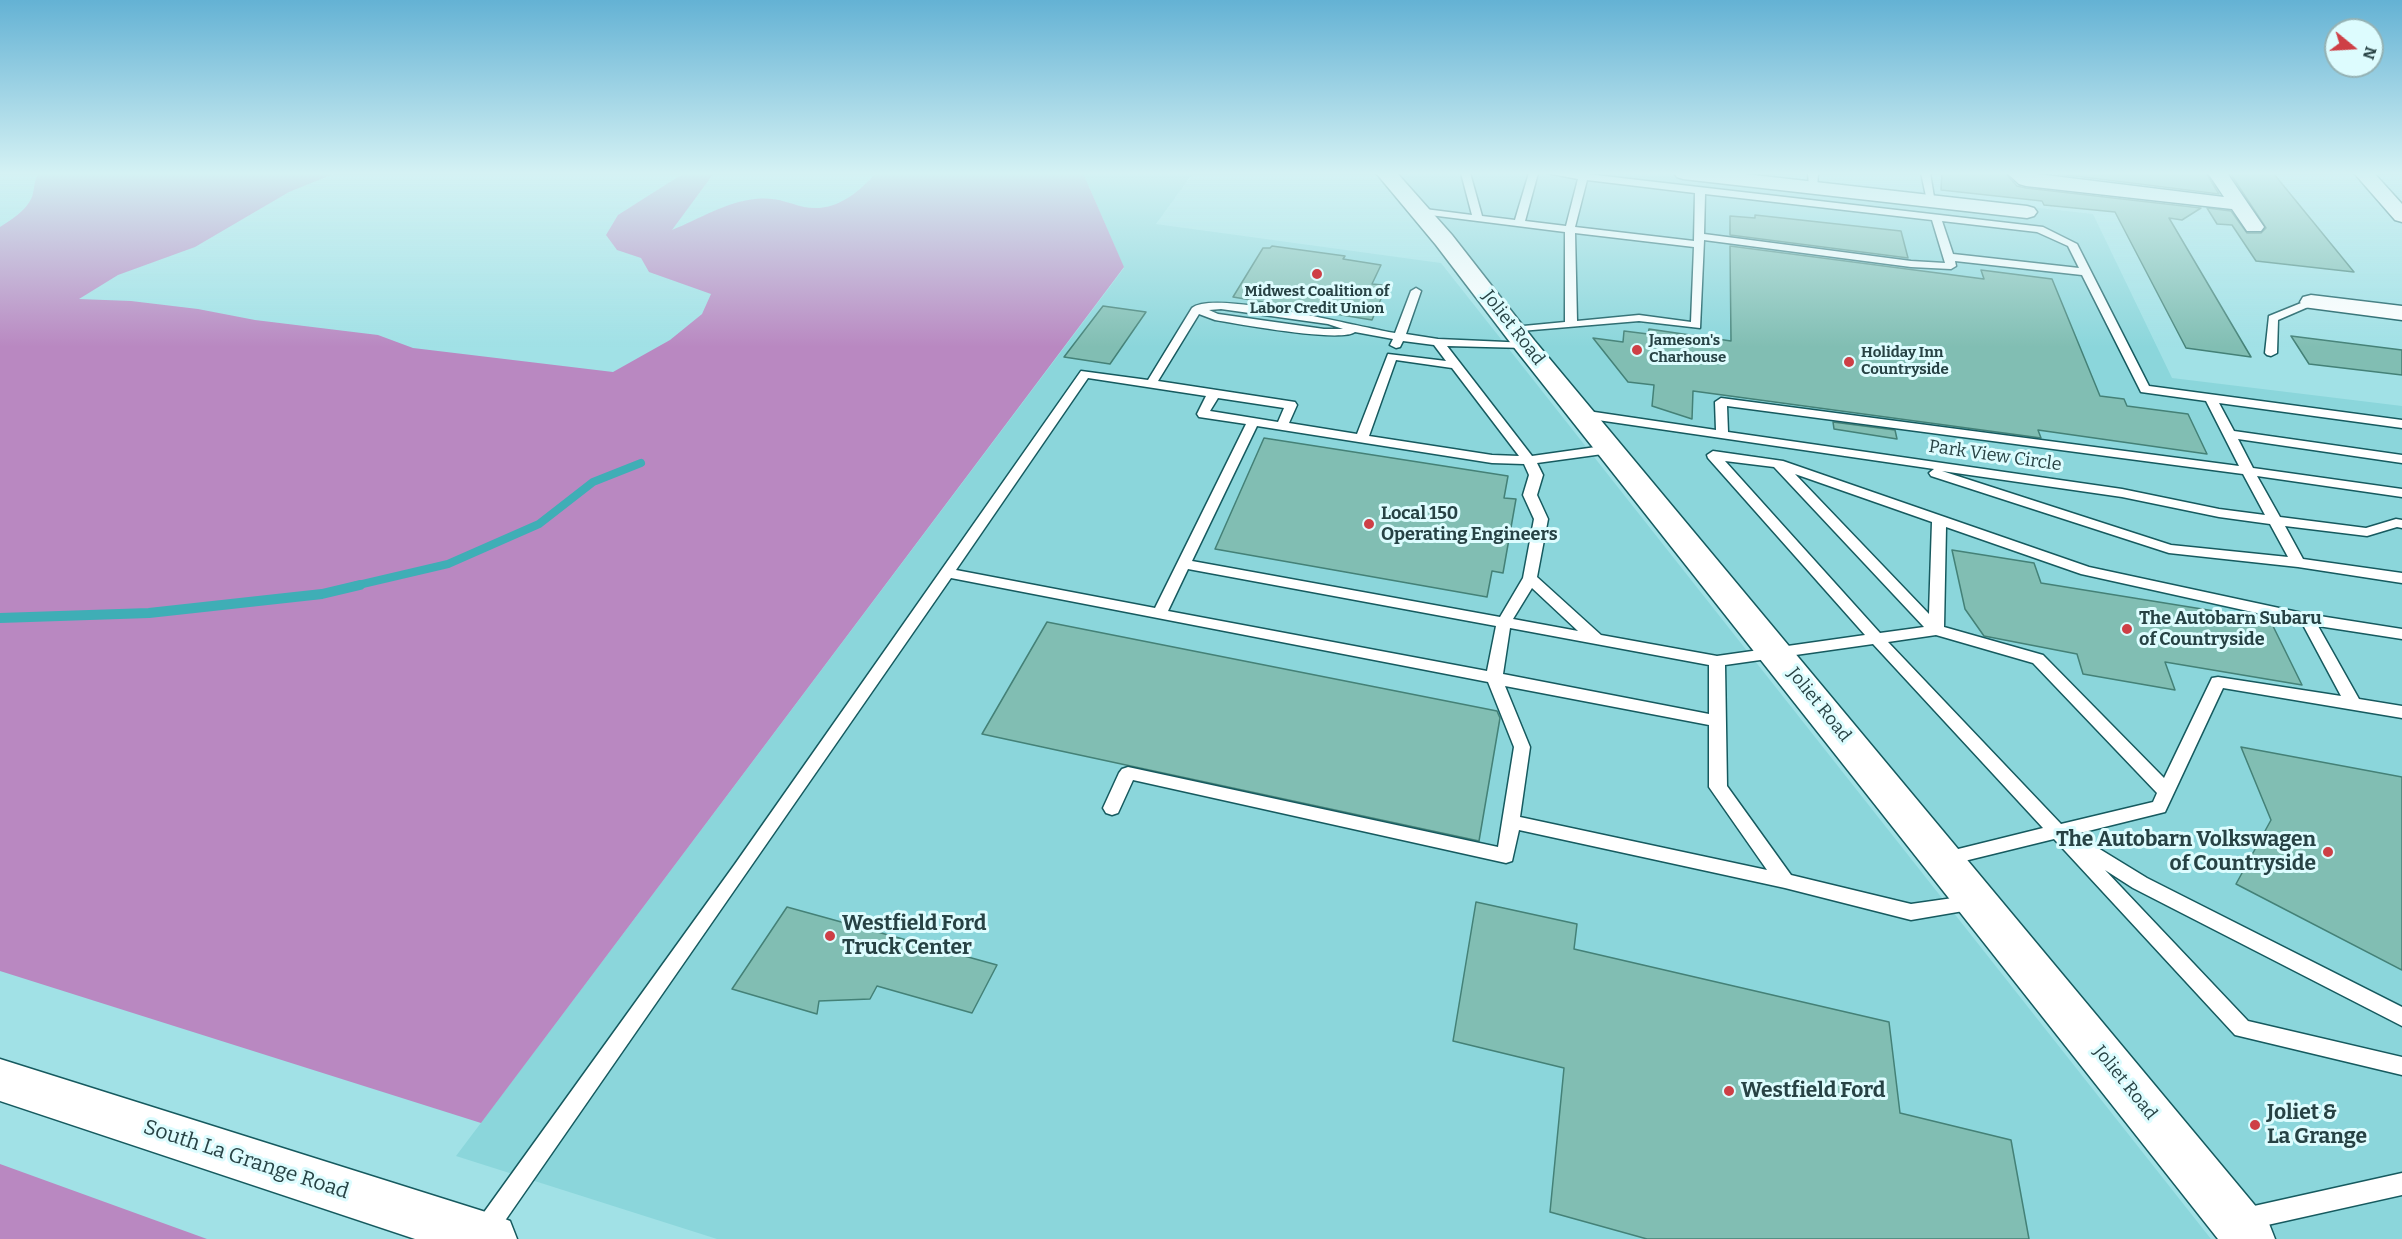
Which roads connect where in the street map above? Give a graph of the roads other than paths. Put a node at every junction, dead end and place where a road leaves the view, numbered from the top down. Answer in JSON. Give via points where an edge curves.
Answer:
{"nodes":[{"id":1,"x":1435,"y":231,"type":"edge"},
{"id":2,"x":1570,"y":231,"type":"edge"},
{"id":3,"x":1590,"y":231,"type":"edge"},
{"id":4,"x":1698,"y":231,"type":"edge"},
{"id":5,"x":1941,"y":231,"type":"edge"},
{"id":6,"x":2043,"y":231,"type":"edge"},
{"id":7,"x":1699,"y":241,"type":"junction"},
{"id":8,"x":1949,"y":257,"type":"junction"},
{"id":9,"x":2086,"y":272,"type":"junction"},
{"id":10,"x":1416,"y":291,"type":"dead end"},
{"id":11,"x":2311,"y":302,"type":"joint"},
{"id":12,"x":2402,"y":313,"type":"edge"},
{"id":13,"x":1570,"y":325,"type":"junction"},
{"id":14,"x":1400,"y":336,"type":"junction"},
{"id":15,"x":1519,"y":337,"type":"junction"},
{"id":16,"x":1438,"y":342,"type":"junction"},
{"id":17,"x":2271,"y":353,"type":"dead end"},
{"id":18,"x":1392,"y":356,"type":"junction"},
{"id":19,"x":1454,"y":365,"type":"junction"},
{"id":20,"x":1151,"y":384,"type":"junction"},
{"id":21,"x":1214,"y":393,"type":"junction"},
{"id":22,"x":2211,"y":399,"type":"junction"},
{"id":23,"x":1581,"y":414,"type":"junction"},
{"id":24,"x":1253,"y":422,"type":"junction"},
{"id":25,"x":2397,"y":424,"type":"edge"},
{"id":26,"x":1282,"y":426,"type":"junction"},
{"id":27,"x":1722,"y":434,"type":"junction"},
{"id":28,"x":2229,"y":434,"type":"junction"},
{"id":29,"x":2402,"y":436,"type":"edge"},
{"id":30,"x":1362,"y":439,"type":"junction"},
{"id":31,"x":1610,"y":449,"type":"junction"},
{"id":32,"x":2402,"y":459,"type":"edge"},
{"id":33,"x":1529,"y":460,"type":"junction"},
{"id":34,"x":1896,"y":460,"type":"junction"},
{"id":35,"x":1778,"y":464,"type":"junction"},
{"id":36,"x":2248,"y":471,"type":"junction"},
{"id":37,"x":2402,"y":493,"type":"edge"},
{"id":38,"x":1939,"y":520,"type":"junction"},
{"id":39,"x":2274,"y":520,"type":"junction"},
{"id":40,"x":2402,"y":524,"type":"edge"},
{"id":41,"x":2298,"y":563,"type":"junction"},
{"id":42,"x":1183,"y":564,"type":"junction"},
{"id":43,"x":947,"y":573,"type":"junction"},
{"id":44,"x":1530,"y":578,"type":"junction"},
{"id":45,"x":2402,"y":579,"type":"edge"},
{"id":46,"x":1159,"y":614,"type":"junction"},
{"id":47,"x":2307,"y":619,"type":"junction"},
{"id":48,"x":1504,"y":622,"type":"junction"},
{"id":49,"x":1936,"y":630,"type":"junction"},
{"id":50,"x":2402,"y":634,"type":"edge"},
{"id":51,"x":1596,"y":639,"type":"junction"},
{"id":52,"x":1877,"y":639,"type":"junction"},
{"id":53,"x":1777,"y":654,"type":"junction"},
{"id":54,"x":1717,"y":661,"type":"junction"},
{"id":55,"x":1494,"y":678,"type":"junction"},
{"id":56,"x":2354,"y":705,"type":"junction"},
{"id":57,"x":2402,"y":712,"type":"edge"},
{"id":58,"x":1717,"y":721,"type":"junction"},
{"id":59,"x":2166,"y":792,"type":"junction"},
{"id":60,"x":1112,"y":808,"type":"dead end"},
{"id":61,"x":1510,"y":822,"type":"junction"},
{"id":62,"x":2056,"y":830,"type":"junction"},
{"id":63,"x":1944,"y":859,"type":"junction"},
{"id":64,"x":1785,"y":881,"type":"junction"},
{"id":65,"x":1979,"y":902,"type":"junction"},
{"id":66,"x":2402,"y":1017,"type":"edge"},
{"id":67,"x":2402,"y":1066,"type":"edge"},
{"id":68,"x":0,"y":1080,"type":"edge"},
{"id":69,"x":2402,"y":1184,"type":"edge"},
{"id":70,"x":2243,"y":1230,"type":"edge"},
{"id":71,"x":484,"y":1238,"type":"edge"}],
"edges":[{"from":1,"to":15,"type":"main road","name":"Joliet Road"},
{"from":2,"to":13,"type":"lane"},
{"from":3,"to":7,"type":"lane"},
{"from":4,"to":7,"type":"lane"},
{"from":5,"to":8,"type":"lane"},
{"from":6,"to":9,"type":"lane","via":[[2072,244]]},
{"from":7,"to":8,"type":"lane","via":[[1911,264],[1951,266]]},
{"from":7,"to":13,"type":"lane","via":[[1696,326],[1640,318]]},
{"from":8,"to":9,"type":"lane"},
{"from":9,"to":22,"type":"lane","via":[[2145,389]]},
{"from":10,"to":14,"type":"lane"},
{"from":11,"to":12,"type":"street"},
{"from":11,"to":17,"type":"lane","via":[[2273,318]]},
{"from":13,"to":15,"type":"lane"},
{"from":14,"to":16,"type":"lane"},
{"from":14,"to":18,"type":"lane"},
{"from":14,"to":20,"type":"lane","via":[[1314,331],[1215,317],[1197,308]]},
{"from":15,"to":16,"type":"lane"},
{"from":15,"to":23,"type":"main road","name":"Joliet Road"},
{"from":16,"to":19,"type":"lane"},
{"from":18,"to":19,"type":"lane"},
{"from":18,"to":30,"type":"lane"},
{"from":19,"to":33,"type":"lane"},
{"from":20,"to":21,"type":"lane"},
{"from":20,"to":43,"type":"lane","via":[[1085,374]]},
{"from":21,"to":24,"type":"lane","via":[[1203,414]]},
{"from":21,"to":26,"type":"lane","via":[[1291,405]]},
{"from":22,"to":25,"type":"lane"},
{"from":22,"to":28,"type":"lane"},
{"from":23,"to":27,"type":"lane","name":"Park View Circle"},
{"from":23,"to":31,"type":"main road","name":"Joliet Road"},
{"from":24,"to":26,"type":"lane"},
{"from":24,"to":42,"type":"lane"},
{"from":25,"to":29,"type":"lane"},
{"from":26,"to":30,"type":"lane"},
{"from":27,"to":34,"type":"lane","name":"Park View Circle"},
{"from":27,"to":36,"type":"lane","via":[[1721,402]]},
{"from":28,"to":32,"type":"lane"},
{"from":28,"to":36,"type":"lane"},
{"from":30,"to":33,"type":"lane","via":[[1492,459]]},
{"from":31,"to":33,"type":"lane"},
{"from":31,"to":53,"type":"main road","name":"Joliet Road"},
{"from":33,"to":44,"type":"lane","via":[[1536,475],[1530,495],[1540,519]]},
{"from":34,"to":39,"type":"lane","name":"Park View Circle"},
{"from":34,"to":41,"type":"lane","via":[[2169,549]]},
{"from":35,"to":38,"type":"lane"},
{"from":35,"to":49,"type":"lane"},
{"from":35,"to":52,"type":"lane","via":[[1713,455]]},
{"from":36,"to":37,"type":"lane"},
{"from":36,"to":39,"type":"lane"},
{"from":38,"to":47,"type":"lane","via":[[2086,571]]},
{"from":38,"to":49,"type":"lane"},
{"from":39,"to":40,"type":"lane","name":"Park View Circle","via":[[2367,532]]},
{"from":39,"to":41,"type":"lane"},
{"from":41,"to":45,"type":"lane"},
{"from":42,"to":46,"type":"lane"},
{"from":42,"to":48,"type":"lane"},
{"from":43,"to":46,"type":"lane"},
{"from":43,"to":71,"type":"lane"},
{"from":44,"to":48,"type":"lane"},
{"from":44,"to":51,"type":"lane"},
{"from":46,"to":55,"type":"lane"},
{"from":47,"to":50,"type":"lane"},
{"from":47,"to":56,"type":"lane"},
{"from":48,"to":51,"type":"lane"},
{"from":48,"to":55,"type":"lane"},
{"from":49,"to":52,"type":"lane"},
{"from":49,"to":59,"type":"lane","via":[[2038,659]]},
{"from":51,"to":54,"type":"lane"},
{"from":52,"to":53,"type":"lane"},
{"from":52,"to":62,"type":"lane"},
{"from":53,"to":54,"type":"lane"},
{"from":53,"to":63,"type":"main road","name":"Joliet Road"},
{"from":54,"to":58,"type":"lane"},
{"from":55,"to":58,"type":"lane"},
{"from":55,"to":61,"type":"lane","via":[[1522,747]]},
{"from":56,"to":57,"type":"lane"},
{"from":56,"to":59,"type":"lane","via":[[2218,682]]},
{"from":58,"to":64,"type":"lane","via":[[1718,787]]},
{"from":59,"to":62,"type":"lane","via":[[2159,807]]},
{"from":60,"to":61,"type":"lane","via":[[1128,773],[1506,856]]},
{"from":61,"to":64,"type":"lane"},
{"from":62,"to":63,"type":"lane"},
{"from":62,"to":66,"type":"lane","via":[[2140,883]]},
{"from":62,"to":67,"type":"lane","via":[[2242,1029]]},
{"from":63,"to":65,"type":"main road","name":"Joliet Road"},
{"from":64,"to":65,"type":"lane","via":[[1911,912]]},
{"from":65,"to":70,"type":"main road","name":"Joliet Road"},
{"from":68,"to":71,"type":"main road","name":"South La Grange Road"},
{"from":69,"to":70,"type":"lane"}]}
